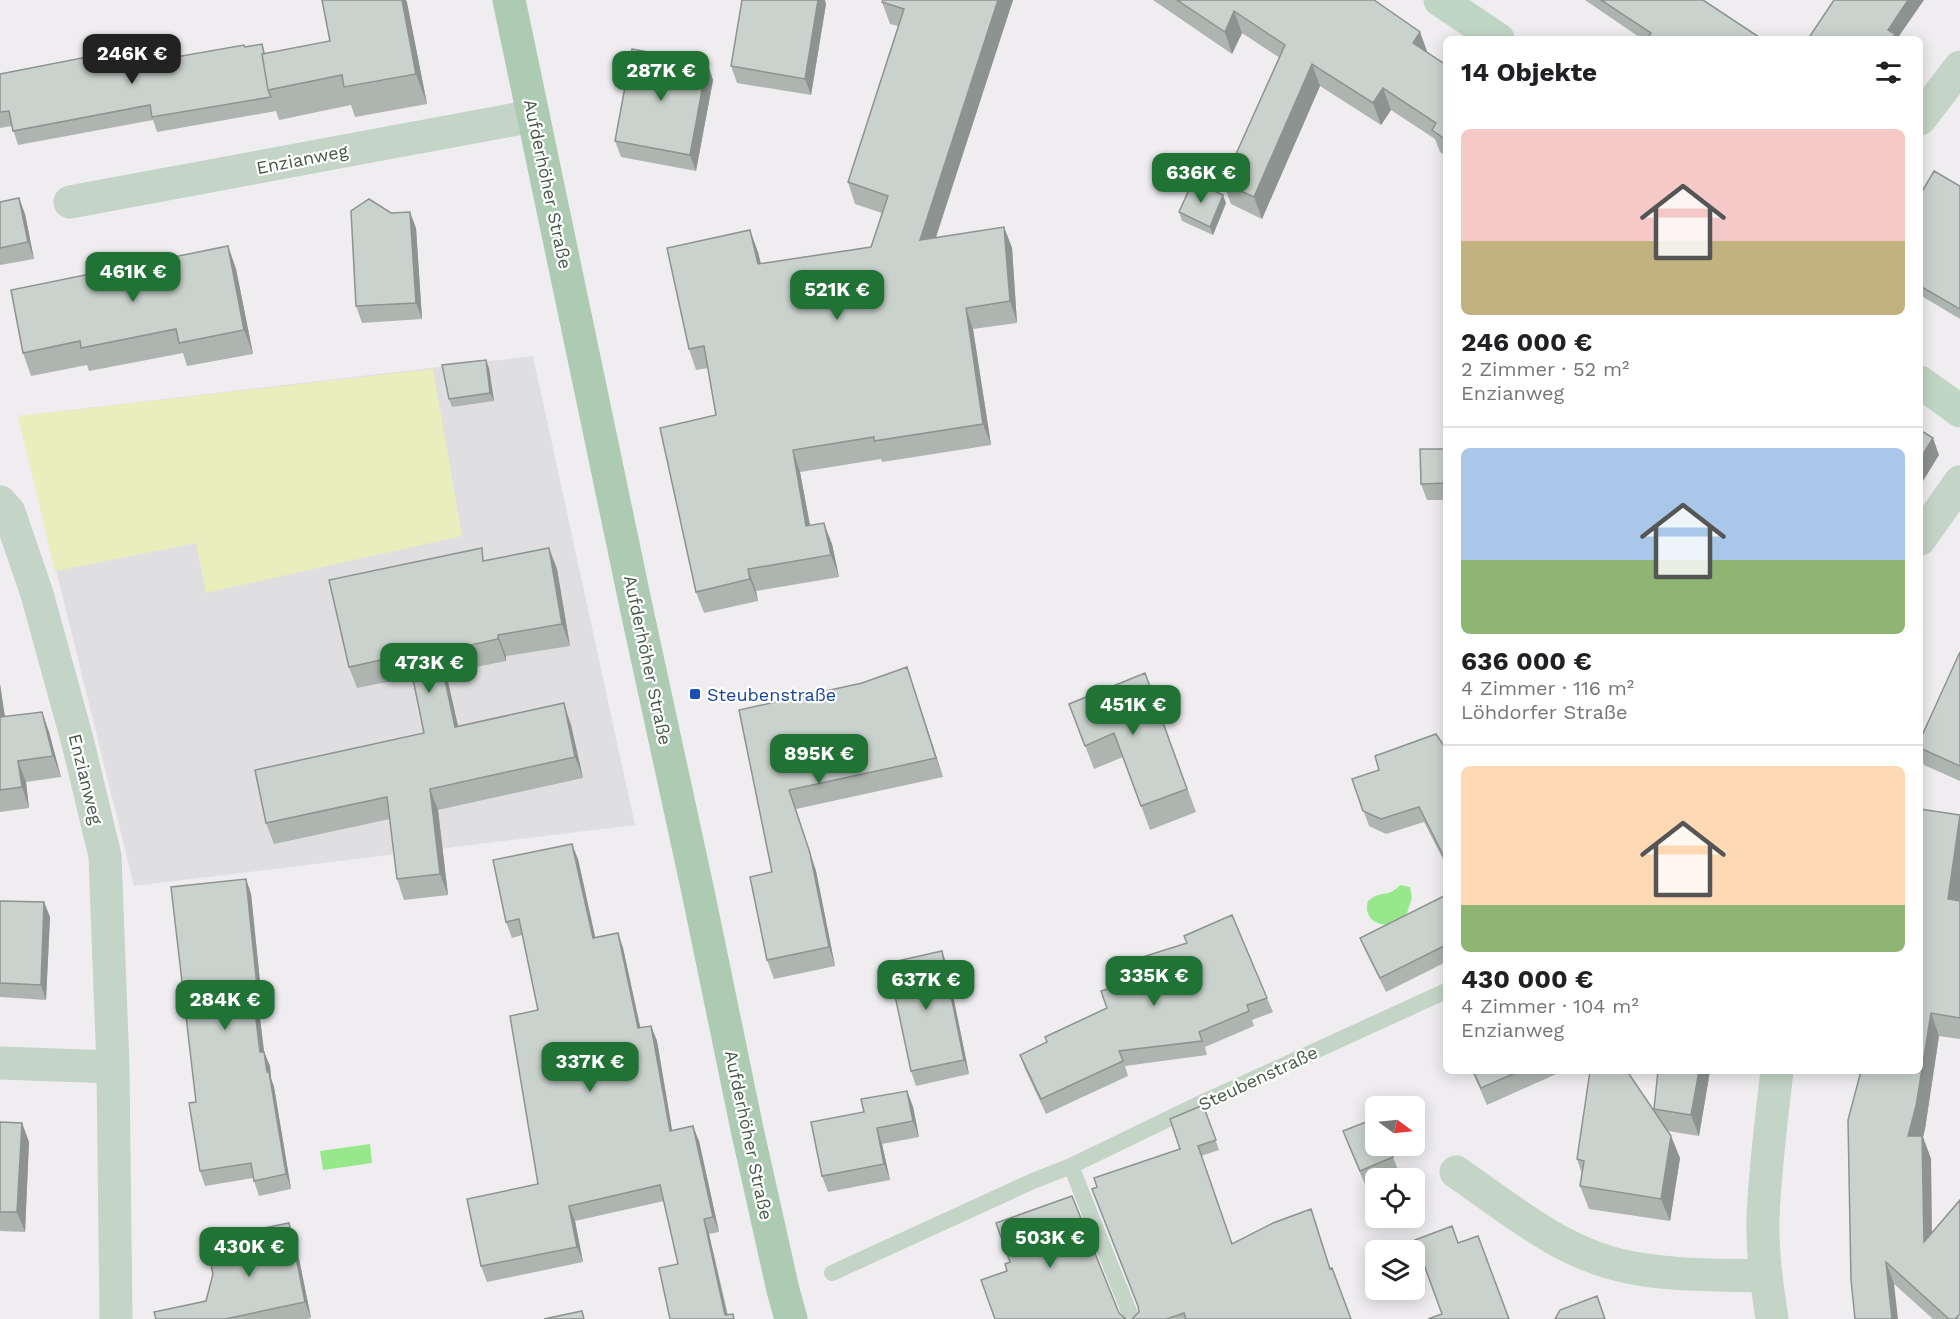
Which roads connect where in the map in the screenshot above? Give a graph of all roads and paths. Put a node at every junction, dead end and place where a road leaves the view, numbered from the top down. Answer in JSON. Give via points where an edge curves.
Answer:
{"nodes":[{"id":1,"x":508,"y":0,"type":"edge"},
{"id":2,"x":1440,"y":0,"type":"edge"},
{"id":3,"x":1494,"y":36,"type":"edge"},
{"id":4,"x":1960,"y":67,"type":"edge"},
{"id":5,"x":533,"y":116,"type":"junction"},
{"id":6,"x":1923,"y":116,"type":"edge"},
{"id":7,"x":70,"y":202,"type":"dead end"},
{"id":8,"x":1923,"y":384,"type":"edge"},
{"id":9,"x":1960,"y":411,"type":"edge"},
{"id":10,"x":1960,"y":482,"type":"edge"},
{"id":11,"x":0,"y":502,"type":"edge"},
{"id":12,"x":1923,"y":536,"type":"edge"},
{"id":13,"x":1443,"y":992,"type":"edge"},
{"id":14,"x":0,"y":1063,"type":"edge"},
{"id":15,"x":113,"y":1067,"type":"junction"},
{"id":16,"x":1777,"y":1074,"type":"edge"},
{"id":17,"x":1071,"y":1166,"type":"junction"},
{"id":18,"x":1456,"y":1172,"type":"dead end"},
{"id":19,"x":832,"y":1273,"type":"dead end"},
{"id":20,"x":1765,"y":1276,"type":"junction"},
{"id":21,"x":116,"y":1319,"type":"edge"},
{"id":22,"x":791,"y":1319,"type":"edge"},
{"id":23,"x":1132,"y":1319,"type":"edge"},
{"id":24,"x":1772,"y":1319,"type":"edge"}],
"edges":[{"from":1,"to":5,"type":"main road","name":"Aufderhöher Straße"},
{"from":2,"to":3,"type":"main road"},
{"from":4,"to":6,"type":"street"},
{"from":5,"to":7,"type":"street","name":"Enzianweg"},
{"from":5,"to":22,"type":"main road","name":"Aufderhöher Straße","via":[[747,1129]]},
{"from":8,"to":9,"type":"main road"},
{"from":10,"to":12,"type":"street"},
{"from":11,"to":15,"type":"street","name":"Enzianweg","via":[[9,512],[37,594],[105,856]]},
{"from":13,"to":17,"type":"lane","name":"Steubenstraße"},
{"from":14,"to":15,"type":"street"},
{"from":15,"to":21,"type":"street","name":"Enzianweg"},
{"from":16,"to":20,"type":"street","via":[[1763,1220]]},
{"from":17,"to":19,"type":"lane","name":"Steubenstraße"},
{"from":17,"to":23,"type":"lane"},
{"from":18,"to":20,"type":"street","via":[[1532,1226],[1600,1259],[1649,1271]]},
{"from":20,"to":24,"type":"street"}]}
